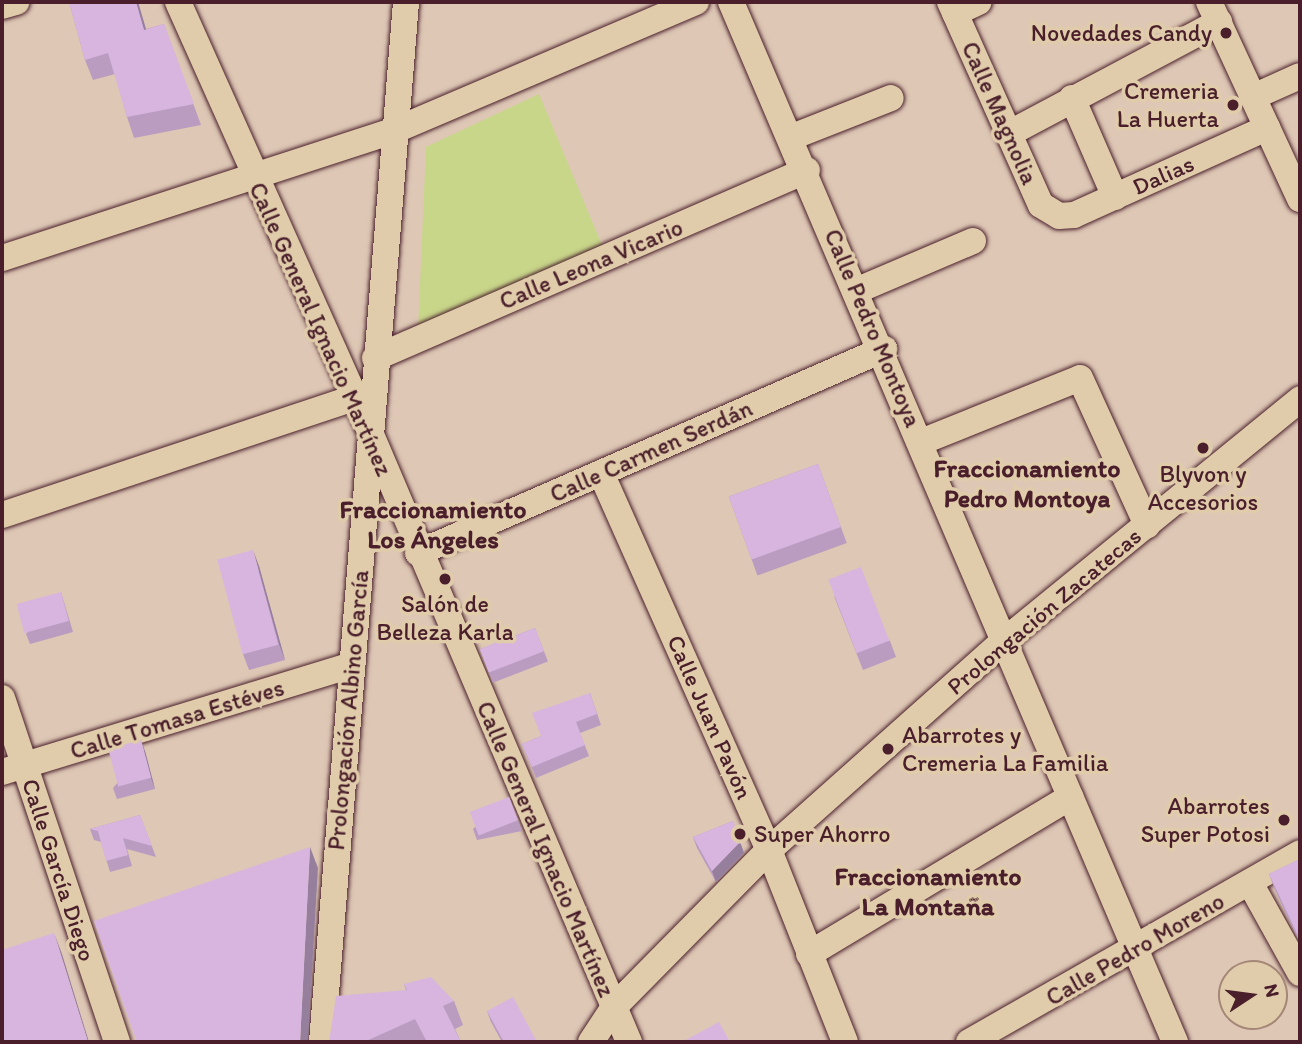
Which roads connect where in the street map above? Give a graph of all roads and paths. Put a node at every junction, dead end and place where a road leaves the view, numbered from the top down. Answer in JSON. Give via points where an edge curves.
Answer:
{"nodes":[{"id":1,"x":16,"y":2,"type":"edge"},
{"id":2,"x":178,"y":2,"type":"edge"},
{"id":3,"x":407,"y":2,"type":"edge"},
{"id":4,"x":696,"y":2,"type":"edge"},
{"id":5,"x":731,"y":2,"type":"edge"},
{"id":6,"x":961,"y":5,"type":"edge"},
{"id":7,"x":2,"y":6,"type":"edge"},
{"id":8,"x":1214,"y":12,"type":"edge"},
{"id":9,"x":1300,"y":76,"type":"edge"},
{"id":10,"x":1253,"y":97,"type":"junction"},
{"id":11,"x":891,"y":98,"type":"dead end"},
{"id":12,"x":1072,"y":98,"type":"junction"},
{"id":13,"x":1267,"y":128,"type":"junction"},
{"id":14,"x":398,"y":129,"type":"junction"},
{"id":15,"x":1010,"y":133,"type":"junction"},
{"id":16,"x":792,"y":137,"type":"junction"},
{"id":17,"x":807,"y":170,"type":"junction"},
{"id":18,"x":253,"y":177,"type":"junction"},
{"id":19,"x":1115,"y":197,"type":"junction"},
{"id":20,"x":1300,"y":199,"type":"edge"},
{"id":21,"x":1059,"y":216,"type":"joint"},
{"id":22,"x":972,"y":241,"type":"dead end"},
{"id":23,"x":2,"y":258,"type":"edge"},
{"id":24,"x":858,"y":290,"type":"junction"},
{"id":25,"x":884,"y":349,"type":"junction"},
{"id":26,"x":374,"y":358,"type":"junction"},
{"id":27,"x":353,"y":398,"type":"junction"},
{"id":28,"x":1299,"y":403,"type":"edge"},
{"id":29,"x":370,"y":432,"type":"junction"},
{"id":30,"x":921,"y":442,"type":"junction"},
{"id":31,"x":601,"y":473,"type":"junction"},
{"id":32,"x":2,"y":515,"type":"edge"},
{"id":33,"x":1147,"y":525,"type":"junction"},
{"id":34,"x":418,"y":553,"type":"junction"},
{"id":35,"x":1005,"y":640,"type":"junction"},
{"id":36,"x":352,"y":665,"type":"junction"},
{"id":37,"x":2,"y":698,"type":"edge"},
{"id":38,"x":13,"y":768,"type":"edge"},
{"id":39,"x":1070,"y":797,"type":"junction"},
{"id":40,"x":769,"y":850,"type":"junction"},
{"id":41,"x":1300,"y":853,"type":"edge"},
{"id":42,"x":1250,"y":883,"type":"junction"},
{"id":43,"x":1135,"y":949,"type":"junction"},
{"id":44,"x":809,"y":954,"type":"junction"},
{"id":45,"x":1300,"y":973,"type":"edge"},
{"id":46,"x":614,"y":1007,"type":"junction"},
{"id":47,"x":117,"y":1042,"type":"edge"},
{"id":48,"x":321,"y":1042,"type":"edge"},
{"id":49,"x":591,"y":1042,"type":"edge"},
{"id":50,"x":629,"y":1042,"type":"edge"},
{"id":51,"x":845,"y":1042,"type":"edge"},
{"id":52,"x":969,"y":1042,"type":"edge"},
{"id":53,"x":1175,"y":1042,"type":"edge"}],
"edges":[{"from":1,"to":7,"type":"street"},
{"from":2,"to":18,"type":"street","name":"Calle General Ignacio Martínez"},
{"from":3,"to":14,"type":"street","name":"Prolongación Albino García"},
{"from":4,"to":14,"type":"street"},
{"from":5,"to":16,"type":"street","name":"Calle Pedro Montoya"},
{"from":6,"to":15,"type":"street","name":"Calle Magnolia"},
{"from":8,"to":10,"type":"street"},
{"from":8,"to":12,"type":"street"},
{"from":9,"to":10,"type":"street"},
{"from":10,"to":13,"type":"street"},
{"from":11,"to":16,"type":"street"},
{"from":12,"to":15,"type":"street"},
{"from":12,"to":19,"type":"street"},
{"from":13,"to":19,"type":"street","name":"Dalias"},
{"from":13,"to":20,"type":"street"},
{"from":14,"to":18,"type":"street"},
{"from":14,"to":26,"type":"street","name":"Prolongación Albino García"},
{"from":15,"to":21,"type":"street","name":"Calle Magnolia","via":[[1041,205]]},
{"from":16,"to":17,"type":"street","name":"Calle Pedro Montoya"},
{"from":17,"to":24,"type":"street","name":"Calle Pedro Montoya"},
{"from":17,"to":26,"type":"street","name":"Calle Leona Vicario"},
{"from":18,"to":23,"type":"street"},
{"from":18,"to":27,"type":"street","name":"Calle General Ignacio Martínez"},
{"from":19,"to":21,"type":"street","name":"Dalias"},
{"from":22,"to":24,"type":"street"},
{"from":24,"to":25,"type":"street","name":"Calle Pedro Montoya"},
{"from":25,"to":30,"type":"street","name":"Calle Pedro Montoya"},
{"from":25,"to":31,"type":"street","name":"Calle Carmen Serdán"},
{"from":26,"to":29,"type":"street","name":"Prolongación Albino García"},
{"from":27,"to":29,"type":"street","name":"Calle General Ignacio Martínez"},
{"from":27,"to":32,"type":"street"},
{"from":28,"to":33,"type":"street","name":"Prolongación Zacatecas"},
{"from":29,"to":34,"type":"street","name":"Calle General Ignacio Martínez"},
{"from":29,"to":36,"type":"street","name":"Prolongación Albino García"},
{"from":30,"to":33,"type":"street","via":[[1080,378]]},
{"from":30,"to":35,"type":"street","name":"Calle Pedro Montoya"},
{"from":31,"to":34,"type":"street","name":"Calle Carmen Serdán"},
{"from":31,"to":40,"type":"street","name":"Calle Juan Pavón"},
{"from":33,"to":35,"type":"street","name":"Prolongación Zacatecas"},
{"from":34,"to":46,"type":"street","name":"Calle General Ignacio Martínez"},
{"from":35,"to":39,"type":"street","name":"Calle Pedro Montoya"},
{"from":35,"to":40,"type":"street","name":"Prolongación Zacatecas"},
{"from":36,"to":38,"type":"street","name":"Calle Tomasa Estéves"},
{"from":36,"to":48,"type":"street","name":"Prolongación Albino García"},
{"from":37,"to":38,"type":"street","name":"Calle García Diego"},
{"from":38,"to":47,"type":"street","name":"Calle García Diego"},
{"from":39,"to":43,"type":"street","name":"Calle Pedro Montoya"},
{"from":39,"to":44,"type":"street"},
{"from":40,"to":44,"type":"street","name":"Calle Juan Pavón"},
{"from":40,"to":46,"type":"street","name":"Prolongación Zacatecas"},
{"from":41,"to":42,"type":"street","name":"Calle Pedro Moreno"},
{"from":42,"to":43,"type":"street","name":"Calle Pedro Moreno"},
{"from":42,"to":45,"type":"street"},
{"from":43,"to":52,"type":"street","name":"Calle Pedro Moreno"},
{"from":43,"to":53,"type":"street","name":"Calle Pedro Montoya"},
{"from":44,"to":51,"type":"street","name":"Calle Juan Pavón"},
{"from":46,"to":49,"type":"street","name":"Prolongación Zacatecas"},
{"from":46,"to":50,"type":"street","name":"Calle General Ignacio Martínez"}]}
